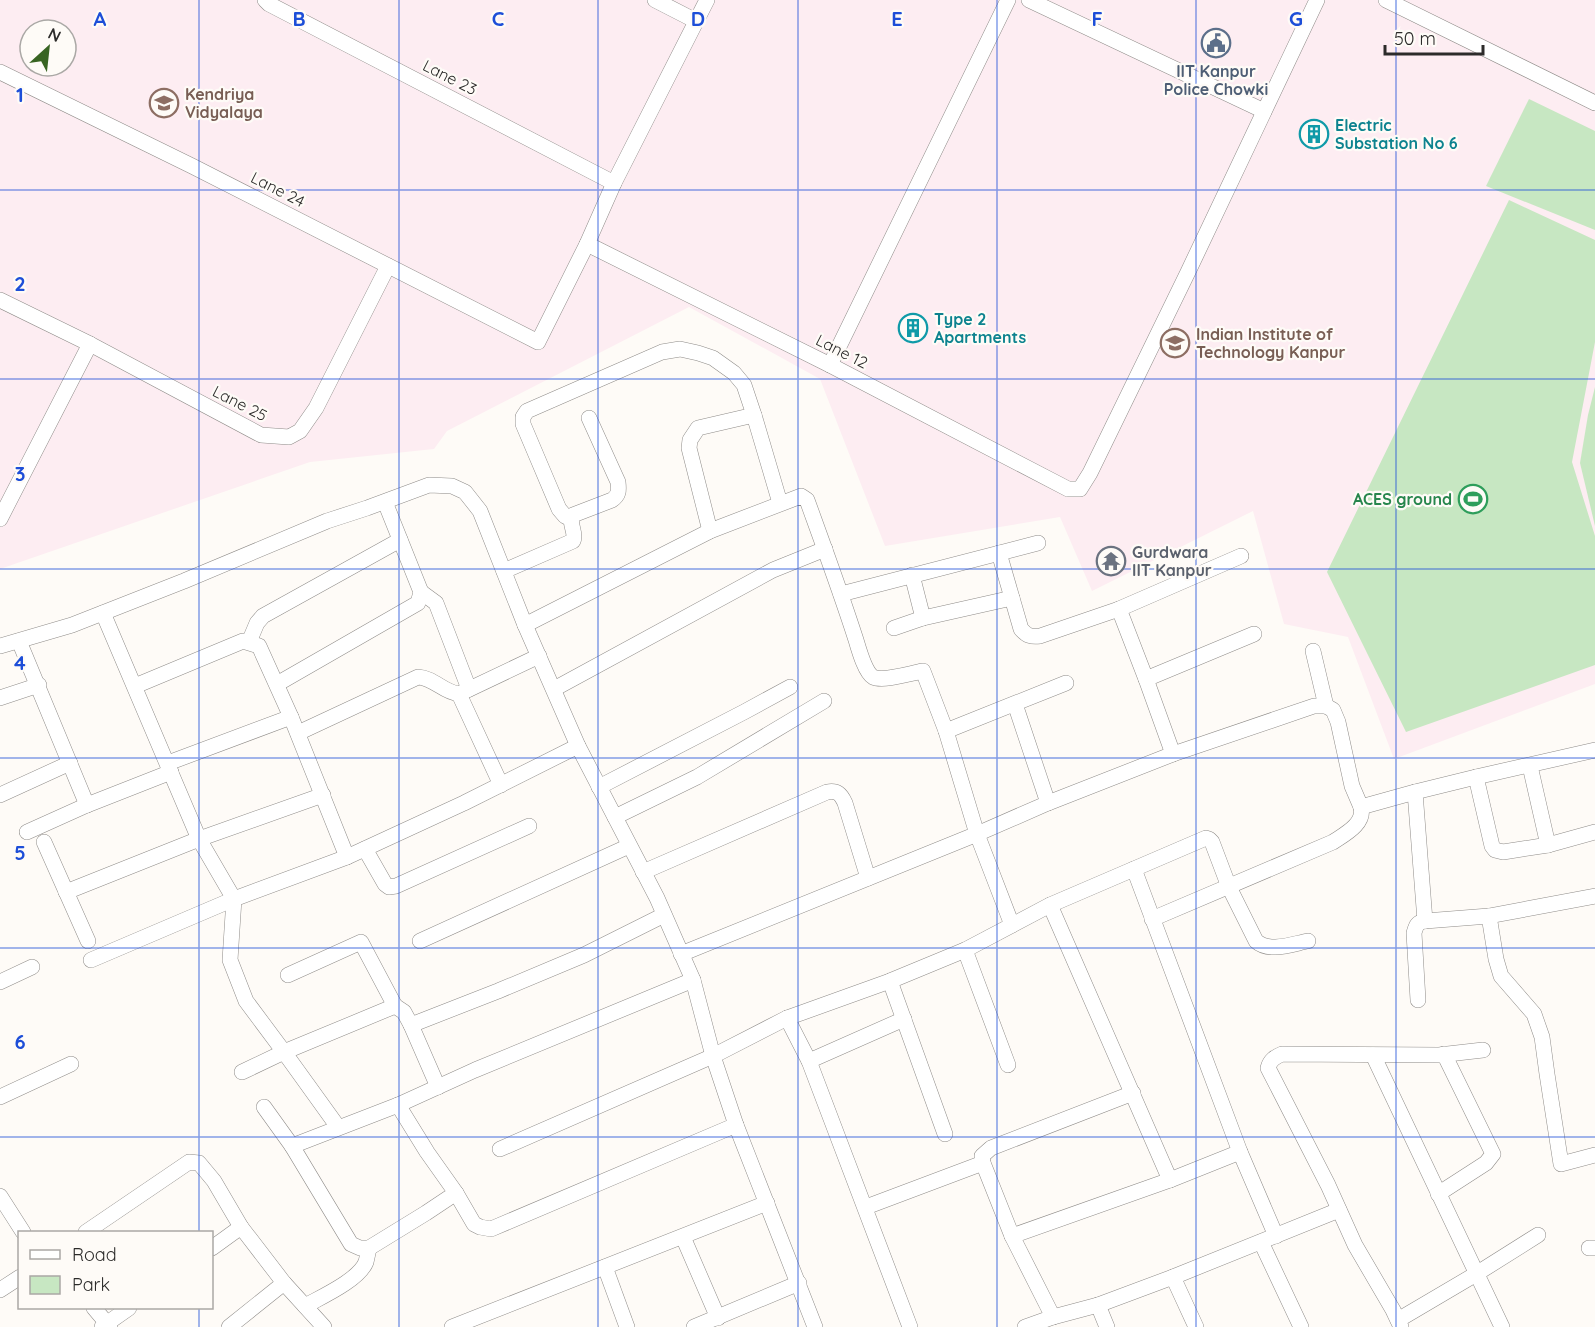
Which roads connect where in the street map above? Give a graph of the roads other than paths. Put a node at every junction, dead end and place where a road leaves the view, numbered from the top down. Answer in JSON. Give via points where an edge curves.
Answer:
{"nodes":[{"id":1,"x":655,"y":0,"type":"edge"},
{"id":2,"x":707,"y":0,"type":"edge"},
{"id":3,"x":1008,"y":0,"type":"edge"},
{"id":4,"x":1029,"y":0,"type":"edge"},
{"id":5,"x":1317,"y":0,"type":"edge"},
{"id":6,"x":1386,"y":0,"type":"edge"},
{"id":7,"x":267,"y":2,"type":"edge"},
{"id":8,"x":696,"y":21,"type":"junction"},
{"id":9,"x":0,"y":72,"type":"edge"},
{"id":10,"x":1595,"y":103,"type":"edge"},
{"id":11,"x":1264,"y":111,"type":"junction"},
{"id":12,"x":614,"y":183,"type":"junction"},
{"id":13,"x":587,"y":244,"type":"junction"},
{"id":14,"x":388,"y":266,"type":"junction"},
{"id":15,"x":0,"y":300,"type":"edge"},
{"id":16,"x":90,"y":344,"type":"junction"},
{"id":17,"x":830,"y":364,"type":"junction"},
{"id":18,"x":754,"y":415,"type":"junction"},
{"id":19,"x":589,"y":418,"type":"dead end"},
{"id":20,"x":385,"y":502,"type":"junction"},
{"id":21,"x":780,"y":503,"type":"junction"},
{"id":22,"x":0,"y":519,"type":"edge"},
{"id":23,"x":572,"y":519,"type":"junction"},
{"id":24,"x":710,"y":531,"type":"junction"},
{"id":25,"x":400,"y":540,"type":"junction"},
{"id":26,"x":1038,"y":543,"type":"dead end"},
{"id":27,"x":825,"y":549,"type":"junction"},
{"id":28,"x":999,"y":553,"type":"junction"},
{"id":29,"x":1241,"y":556,"type":"dead end"},
{"id":30,"x":504,"y":571,"type":"junction"},
{"id":31,"x":912,"y":575,"type":"junction"},
{"id":32,"x":421,"y":592,"type":"junction"},
{"id":33,"x":841,"y":594,"type":"junction"},
{"id":34,"x":1012,"y":598,"type":"junction"},
{"id":35,"x":1119,"y":609,"type":"junction"},
{"id":36,"x":103,"y":613,"type":"junction"},
{"id":37,"x":923,"y":618,"type":"junction"},
{"id":38,"x":525,"y":624,"type":"junction"},
{"id":39,"x":894,"y":628,"type":"dead end"},
{"id":40,"x":1254,"y":634,"type":"dead end"},
{"id":41,"x":19,"y":641,"type":"junction"},
{"id":42,"x":249,"y":642,"type":"junction"},
{"id":43,"x":0,"y":646,"type":"edge"},
{"id":44,"x":1313,"y":651,"type":"dead end"},
{"id":45,"x":539,"y":656,"type":"junction"},
{"id":46,"x":1146,"y":680,"type":"junction"},
{"id":47,"x":1066,"y":683,"type":"dead end"},
{"id":48,"x":277,"y":684,"type":"junction"},
{"id":49,"x":39,"y":685,"type":"junction"},
{"id":50,"x":135,"y":686,"type":"junction"},
{"id":51,"x":790,"y":687,"type":"dead end"},
{"id":52,"x":554,"y":689,"type":"junction"},
{"id":53,"x":464,"y":691,"type":"junction"},
{"id":54,"x":0,"y":698,"type":"edge"},
{"id":55,"x":825,"y":701,"type":"dead end"},
{"id":56,"x":1015,"y":704,"type":"junction"},
{"id":57,"x":1326,"y":706,"type":"junction"},
{"id":58,"x":291,"y":717,"type":"junction"},
{"id":59,"x":946,"y":731,"type":"junction"},
{"id":60,"x":298,"y":732,"type":"junction"},
{"id":61,"x":578,"y":746,"type":"junction"},
{"id":62,"x":1595,"y":750,"type":"edge"},
{"id":63,"x":1173,"y":754,"type":"junction"},
{"id":64,"x":70,"y":763,"type":"junction"},
{"id":65,"x":1530,"y":766,"type":"junction"},
{"id":66,"x":169,"y":768,"type":"junction"},
{"id":67,"x":1476,"y":777,"type":"junction"},
{"id":68,"x":501,"y":785,"type":"junction"},
{"id":69,"x":599,"y":786,"type":"junction"},
{"id":70,"x":1415,"y":792,"type":"junction"},
{"id":71,"x":0,"y":795,"type":"edge"},
{"id":72,"x":323,"y":795,"type":"junction"},
{"id":73,"x":1048,"y":803,"type":"junction"},
{"id":74,"x":87,"y":805,"type":"junction"},
{"id":75,"x":1361,"y":807,"type":"junction"},
{"id":76,"x":615,"y":818,"type":"junction"},
{"id":77,"x":529,"y":826,"type":"dead end"},
{"id":78,"x":27,"y":832,"type":"dead end"},
{"id":79,"x":1595,"y":832,"type":"edge"},
{"id":80,"x":977,"y":834,"type":"junction"},
{"id":81,"x":199,"y":839,"type":"junction"},
{"id":82,"x":44,"y":842,"type":"dead end"},
{"id":83,"x":1548,"y":845,"type":"junction"},
{"id":84,"x":629,"y":846,"type":"junction"},
{"id":85,"x":365,"y":849,"type":"junction"},
{"id":86,"x":347,"y":857,"type":"junction"},
{"id":87,"x":1134,"y":869,"type":"junction"},
{"id":88,"x":643,"y":872,"type":"junction"},
{"id":89,"x":868,"y":878,"type":"junction"},
{"id":90,"x":1229,"y":887,"type":"junction"},
{"id":91,"x":66,"y":892,"type":"junction"},
{"id":92,"x":1595,"y":896,"type":"edge"},
{"id":93,"x":234,"y":899,"type":"junction"},
{"id":94,"x":1050,"y":905,"type":"junction"},
{"id":95,"x":664,"y":915,"type":"junction"},
{"id":96,"x":1489,"y":916,"type":"junction"},
{"id":97,"x":1152,"y":919,"type":"junction"},
{"id":98,"x":1425,"y":921,"type":"junction"},
{"id":99,"x":1012,"y":925,"type":"junction"},
{"id":100,"x":88,"y":940,"type":"dead end"},
{"id":101,"x":420,"y":941,"type":"dead end"},
{"id":102,"x":1308,"y":941,"type":"dead end"},
{"id":103,"x":965,"y":950,"type":"junction"},
{"id":104,"x":681,"y":954,"type":"junction"},
{"id":105,"x":91,"y":960,"type":"dead end"},
{"id":106,"x":32,"y":967,"type":"dead end"},
{"id":107,"x":288,"y":975,"type":"dead end"},
{"id":108,"x":693,"y":980,"type":"junction"},
{"id":109,"x":890,"y":981,"type":"junction"},
{"id":110,"x":0,"y":982,"type":"edge"},
{"id":111,"x":1419,"y":1000,"type":"dead end"},
{"id":112,"x":395,"y":1006,"type":"junction"},
{"id":113,"x":787,"y":1018,"type":"junction"},
{"id":114,"x":904,"y":1019,"type":"junction"},
{"id":115,"x":411,"y":1024,"type":"junction"},
{"id":116,"x":1483,"y":1050,"type":"dead end"},
{"id":117,"x":284,"y":1052,"type":"junction"},
{"id":118,"x":1444,"y":1054,"type":"junction"},
{"id":119,"x":1373,"y":1055,"type":"junction"},
{"id":120,"x":713,"y":1056,"type":"junction"},
{"id":121,"x":809,"y":1061,"type":"junction"},
{"id":122,"x":71,"y":1064,"type":"dead end"},
{"id":123,"x":1008,"y":1065,"type":"dead end"},
{"id":124,"x":242,"y":1072,"type":"dead end"},
{"id":125,"x":438,"y":1087,"type":"junction"},
{"id":126,"x":1133,"y":1093,"type":"junction"},
{"id":127,"x":0,"y":1097,"type":"edge"},
{"id":128,"x":398,"y":1105,"type":"junction"},
{"id":129,"x":264,"y":1107,"type":"dead end"},
{"id":130,"x":736,"y":1125,"type":"junction"},
{"id":131,"x":338,"y":1127,"type":"junction"},
{"id":132,"x":945,"y":1134,"type":"dead end"},
{"id":133,"x":292,"y":1146,"type":"junction"},
{"id":134,"x":500,"y":1149,"type":"dead end"},
{"id":135,"x":1240,"y":1152,"type":"junction"},
{"id":136,"x":1595,"y":1155,"type":"edge"},
{"id":137,"x":982,"y":1163,"type":"junction"},
{"id":138,"x":1170,"y":1180,"type":"junction"},
{"id":139,"x":456,"y":1193,"type":"junction"},
{"id":140,"x":1438,"y":1194,"type":"junction"},
{"id":141,"x":0,"y":1196,"type":"edge"},
{"id":142,"x":768,"y":1203,"type":"junction"},
{"id":143,"x":866,"y":1207,"type":"junction"},
{"id":144,"x":1339,"y":1210,"type":"junction"},
{"id":145,"x":242,"y":1227,"type":"junction"},
{"id":146,"x":22,"y":1231,"type":"edge"},
{"id":147,"x":89,"y":1231,"type":"edge"},
{"id":148,"x":1538,"y":1235,"type":"dead end"},
{"id":149,"x":1012,"y":1236,"type":"junction"},
{"id":150,"x":1276,"y":1236,"type":"junction"},
{"id":151,"x":683,"y":1237,"type":"junction"},
{"id":152,"x":1261,"y":1242,"type":"junction"},
{"id":153,"x":213,"y":1247,"type":"edge"},
{"id":154,"x":369,"y":1248,"type":"junction"},
{"id":155,"x":605,"y":1267,"type":"junction"},
{"id":156,"x":1476,"y":1274,"type":"junction"},
{"id":157,"x":1173,"y":1277,"type":"junction"},
{"id":158,"x":18,"y":1278,"type":"edge"},
{"id":159,"x":284,"y":1283,"type":"junction"},
{"id":160,"x":799,"y":1283,"type":"junction"},
{"id":161,"x":0,"y":1290,"type":"edge"},
{"id":162,"x":1098,"y":1305,"type":"junction"},
{"id":163,"x":305,"y":1306,"type":"junction"},
{"id":164,"x":95,"y":1309,"type":"edge"},
{"id":165,"x":128,"y":1309,"type":"edge"},
{"id":166,"x":1053,"y":1317,"type":"junction"},
{"id":167,"x":718,"y":1318,"type":"junction"},
{"id":168,"x":1400,"y":1324,"type":"edge"},
{"id":169,"x":107,"y":1326,"type":"edge"},
{"id":170,"x":229,"y":1327,"type":"edge"},
{"id":171,"x":324,"y":1327,"type":"edge"},
{"id":172,"x":452,"y":1327,"type":"edge"},
{"id":173,"x":627,"y":1327,"type":"edge"},
{"id":174,"x":694,"y":1327,"type":"edge"},
{"id":175,"x":815,"y":1327,"type":"edge"},
{"id":176,"x":910,"y":1327,"type":"edge"},
{"id":177,"x":1024,"y":1327,"type":"edge"},
{"id":178,"x":1107,"y":1327,"type":"edge"},
{"id":179,"x":1196,"y":1327,"type":"edge"},
{"id":180,"x":1301,"y":1327,"type":"edge"},
{"id":181,"x":1502,"y":1327,"type":"edge"}],
"edges":[{"from":1,"to":8,"type":"street"},
{"from":2,"to":8,"type":"street"},
{"from":3,"to":17,"type":"street"},
{"from":4,"to":11,"type":"street"},
{"from":5,"to":11,"type":"street"},
{"from":6,"to":10,"type":"street"},
{"from":7,"to":12,"type":"street","name":"Lane 23"},
{"from":8,"to":12,"type":"street"},
{"from":9,"to":14,"type":"street","name":"Lane 24"},
{"from":11,"to":17,"type":"street","name":"Lane 12","via":[[1080,489],[1068,489]]},
{"from":12,"to":13,"type":"street"},
{"from":13,"to":14,"type":"street","name":"Lane 24","via":[[538,342]]},
{"from":13,"to":17,"type":"street","name":"Lane 12"},
{"from":14,"to":16,"type":"street","name":"Lane 25","via":[[316,408],[300,431],[289,437],[261,435]]},
{"from":15,"to":16,"type":"street","name":"Lane 25"},
{"from":16,"to":22,"type":"street"},
{"from":18,"to":21,"type":"street"},
{"from":18,"to":23,"type":"street","via":[[744,385],[734,373],[713,358],[680,349],[662,352],[526,411],[523,424],[530,443],[559,510]]},
{"from":18,"to":24,"type":"street","via":[[698,428],[690,440]]},
{"from":19,"to":23,"type":"street","via":[[619,491],[612,500],[573,515]]},
{"from":20,"to":25,"type":"street"},
{"from":20,"to":30,"type":"street","via":[[429,485],[452,486],[465,492],[480,511]]},
{"from":20,"to":36,"type":"street","via":[[327,521]]},
{"from":21,"to":24,"type":"street"},
{"from":21,"to":27,"type":"street","via":[[801,496],[807,500]]},
{"from":23,"to":30,"type":"street","via":[[573,541]]},
{"from":24,"to":38,"type":"street"},
{"from":25,"to":32,"type":"street"},
{"from":25,"to":42,"type":"street","via":[[263,616]]},
{"from":26,"to":28,"type":"street"},
{"from":27,"to":33,"type":"street"},
{"from":27,"to":52,"type":"street","via":[[772,570]]},
{"from":28,"to":31,"type":"street"},
{"from":28,"to":34,"type":"street"},
{"from":29,"to":35,"type":"street"},
{"from":30,"to":38,"type":"street"},
{"from":31,"to":33,"type":"street"},
{"from":31,"to":37,"type":"street"},
{"from":32,"to":48,"type":"street","via":[[418,603]]},
{"from":32,"to":53,"type":"street","via":[[436,603]]},
{"from":33,"to":59,"type":"street","via":[[869,674],[875,679],[923,671]]},
{"from":34,"to":35,"type":"street","via":[[1021,629],[1029,636],[1040,636]]},
{"from":34,"to":37,"type":"street"},
{"from":35,"to":46,"type":"street"},
{"from":36,"to":41,"type":"street"},
{"from":36,"to":50,"type":"street"},
{"from":37,"to":39,"type":"street"},
{"from":38,"to":45,"type":"street"},
{"from":40,"to":46,"type":"street"},
{"from":41,"to":43,"type":"street"},
{"from":41,"to":49,"type":"street"},
{"from":42,"to":48,"type":"street","via":[[259,646]]},
{"from":42,"to":50,"type":"street","via":[[243,641]]},
{"from":44,"to":57,"type":"street"},
{"from":45,"to":52,"type":"street"},
{"from":45,"to":53,"type":"street"},
{"from":46,"to":63,"type":"street"},
{"from":47,"to":56,"type":"street"},
{"from":48,"to":58,"type":"street"},
{"from":49,"to":54,"type":"street"},
{"from":49,"to":64,"type":"street"},
{"from":50,"to":66,"type":"street"},
{"from":51,"to":69,"type":"street"},
{"from":52,"to":61,"type":"street"},
{"from":53,"to":60,"type":"street","via":[[447,691],[418,677]]},
{"from":53,"to":68,"type":"street"},
{"from":55,"to":76,"type":"street","via":[[697,777]]},
{"from":56,"to":59,"type":"street"},
{"from":56,"to":73,"type":"street"},
{"from":57,"to":63,"type":"street","via":[[1314,706]]},
{"from":57,"to":75,"type":"street","via":[[1333,710],[1338,722]]},
{"from":58,"to":60,"type":"street"},
{"from":58,"to":66,"type":"street"},
{"from":59,"to":80,"type":"street"},
{"from":60,"to":72,"type":"street"},
{"from":61,"to":68,"type":"street"},
{"from":61,"to":69,"type":"street"},
{"from":62,"to":65,"type":"street"},
{"from":63,"to":73,"type":"street"},
{"from":64,"to":71,"type":"street"},
{"from":64,"to":74,"type":"street"},
{"from":65,"to":67,"type":"street"},
{"from":65,"to":83,"type":"street"},
{"from":66,"to":74,"type":"street"},
{"from":66,"to":81,"type":"street"},
{"from":67,"to":70,"type":"street"},
{"from":67,"to":83,"type":"street","via":[[1495,850]]},
{"from":68,"to":85,"type":"street"},
{"from":69,"to":76,"type":"street"},
{"from":70,"to":75,"type":"street"},
{"from":70,"to":98,"type":"street"},
{"from":72,"to":81,"type":"street"},
{"from":72,"to":86,"type":"street"},
{"from":73,"to":80,"type":"street"},
{"from":74,"to":78,"type":"street"},
{"from":75,"to":90,"type":"street","via":[[1358,822],[1333,842]]},
{"from":76,"to":84,"type":"street"},
{"from":77,"to":85,"type":"street","via":[[396,886],[385,884]]},
{"from":79,"to":83,"type":"street"},
{"from":80,"to":89,"type":"street"},
{"from":80,"to":99,"type":"street"},
{"from":81,"to":91,"type":"street"},
{"from":81,"to":93,"type":"street"},
{"from":82,"to":91,"type":"street"},
{"from":84,"to":88,"type":"street"},
{"from":84,"to":101,"type":"street"},
{"from":85,"to":86,"type":"street"},
{"from":86,"to":93,"type":"street"},
{"from":87,"to":90,"type":"street","via":[[1209,838]]},
{"from":87,"to":94,"type":"street"},
{"from":87,"to":97,"type":"street"},
{"from":88,"to":89,"type":"street","via":[[833,791],[845,803]]},
{"from":88,"to":95,"type":"street"},
{"from":89,"to":104,"type":"street"},
{"from":90,"to":97,"type":"street"},
{"from":90,"to":102,"type":"street","via":[[1261,946]]},
{"from":91,"to":100,"type":"street"},
{"from":92,"to":96,"type":"street"},
{"from":93,"to":105,"type":"street"},
{"from":93,"to":117,"type":"street","via":[[230,960],[246,1001]]},
{"from":94,"to":99,"type":"street"},
{"from":94,"to":126,"type":"street"},
{"from":95,"to":104,"type":"street"},
{"from":95,"to":115,"type":"street","via":[[584,955]]},
{"from":96,"to":98,"type":"street"},
{"from":96,"to":136,"type":"street","via":[[1501,976],[1534,1014],[1542,1037],[1561,1164]]},
{"from":97,"to":135,"type":"street"},
{"from":98,"to":111,"type":"street","via":[[1419,922],[1414,933]]},
{"from":99,"to":103,"type":"street"},
{"from":103,"to":109,"type":"street"},
{"from":103,"to":123,"type":"street"},
{"from":104,"to":108,"type":"street"},
{"from":106,"to":110,"type":"street"},
{"from":107,"to":112,"type":"street","via":[[361,942]]},
{"from":108,"to":120,"type":"street"},
{"from":108,"to":125,"type":"street"},
{"from":109,"to":113,"type":"street"},
{"from":109,"to":114,"type":"street"},
{"from":112,"to":115,"type":"street"},
{"from":112,"to":117,"type":"street"},
{"from":113,"to":120,"type":"street"},
{"from":113,"to":121,"type":"street"},
{"from":114,"to":121,"type":"street"},
{"from":114,"to":132,"type":"street"},
{"from":115,"to":125,"type":"street"},
{"from":116,"to":118,"type":"street"},
{"from":117,"to":124,"type":"street"},
{"from":117,"to":131,"type":"street"},
{"from":118,"to":119,"type":"street"},
{"from":118,"to":140,"type":"street","via":[[1493,1154],[1486,1163]]},
{"from":119,"to":140,"type":"street"},
{"from":119,"to":144,"type":"street","via":[[1282,1054],[1274,1057],[1268,1068]]},
{"from":120,"to":130,"type":"street"},
{"from":120,"to":134,"type":"street"},
{"from":121,"to":143,"type":"street"},
{"from":122,"to":127,"type":"street"},
{"from":125,"to":128,"type":"street"},
{"from":126,"to":137,"type":"street","via":[[991,1148],[982,1156]]},
{"from":126,"to":138,"type":"street"},
{"from":128,"to":131,"type":"street"},
{"from":128,"to":139,"type":"street"},
{"from":129,"to":133,"type":"street"},
{"from":130,"to":139,"type":"street","via":[[491,1229],[474,1224]]},
{"from":130,"to":142,"type":"street"},
{"from":131,"to":133,"type":"street"},
{"from":133,"to":154,"type":"street","via":[[351,1244]]},
{"from":135,"to":138,"type":"street"},
{"from":135,"to":150,"type":"street"},
{"from":137,"to":143,"type":"street"},
{"from":137,"to":149,"type":"street"},
{"from":138,"to":149,"type":"street"},
{"from":139,"to":154,"type":"street"},
{"from":140,"to":156,"type":"street"},
{"from":141,"to":146,"type":"street"},
{"from":142,"to":151,"type":"street"},
{"from":142,"to":160,"type":"street"},
{"from":143,"to":176,"type":"street"},
{"from":144,"to":150,"type":"street"},
{"from":144,"to":168,"type":"street"},
{"from":145,"to":147,"type":"street","via":[[214,1181],[199,1163],[189,1162]]},
{"from":145,"to":153,"type":"street"},
{"from":145,"to":159,"type":"street"},
{"from":148,"to":156,"type":"street"},
{"from":149,"to":166,"type":"street"},
{"from":150,"to":152,"type":"street"},
{"from":151,"to":155,"type":"street"},
{"from":151,"to":167,"type":"street"},
{"from":152,"to":157,"type":"street"},
{"from":152,"to":180,"type":"street"},
{"from":154,"to":163,"type":"street","via":[[366,1263],[357,1274]]},
{"from":155,"to":172,"type":"street"},
{"from":155,"to":173,"type":"street"},
{"from":156,"to":168,"type":"street"},
{"from":156,"to":181,"type":"street"},
{"from":157,"to":162,"type":"street"},
{"from":157,"to":179,"type":"street"},
{"from":158,"to":161,"type":"street"},
{"from":159,"to":163,"type":"street"},
{"from":159,"to":170,"type":"street"},
{"from":160,"to":167,"type":"street"},
{"from":160,"to":175,"type":"street"},
{"from":162,"to":166,"type":"street"},
{"from":162,"to":178,"type":"street"},
{"from":163,"to":171,"type":"street"},
{"from":164,"to":169,"type":"street"},
{"from":165,"to":169,"type":"street"},
{"from":166,"to":177,"type":"street"},
{"from":167,"to":174,"type":"street"}]}
